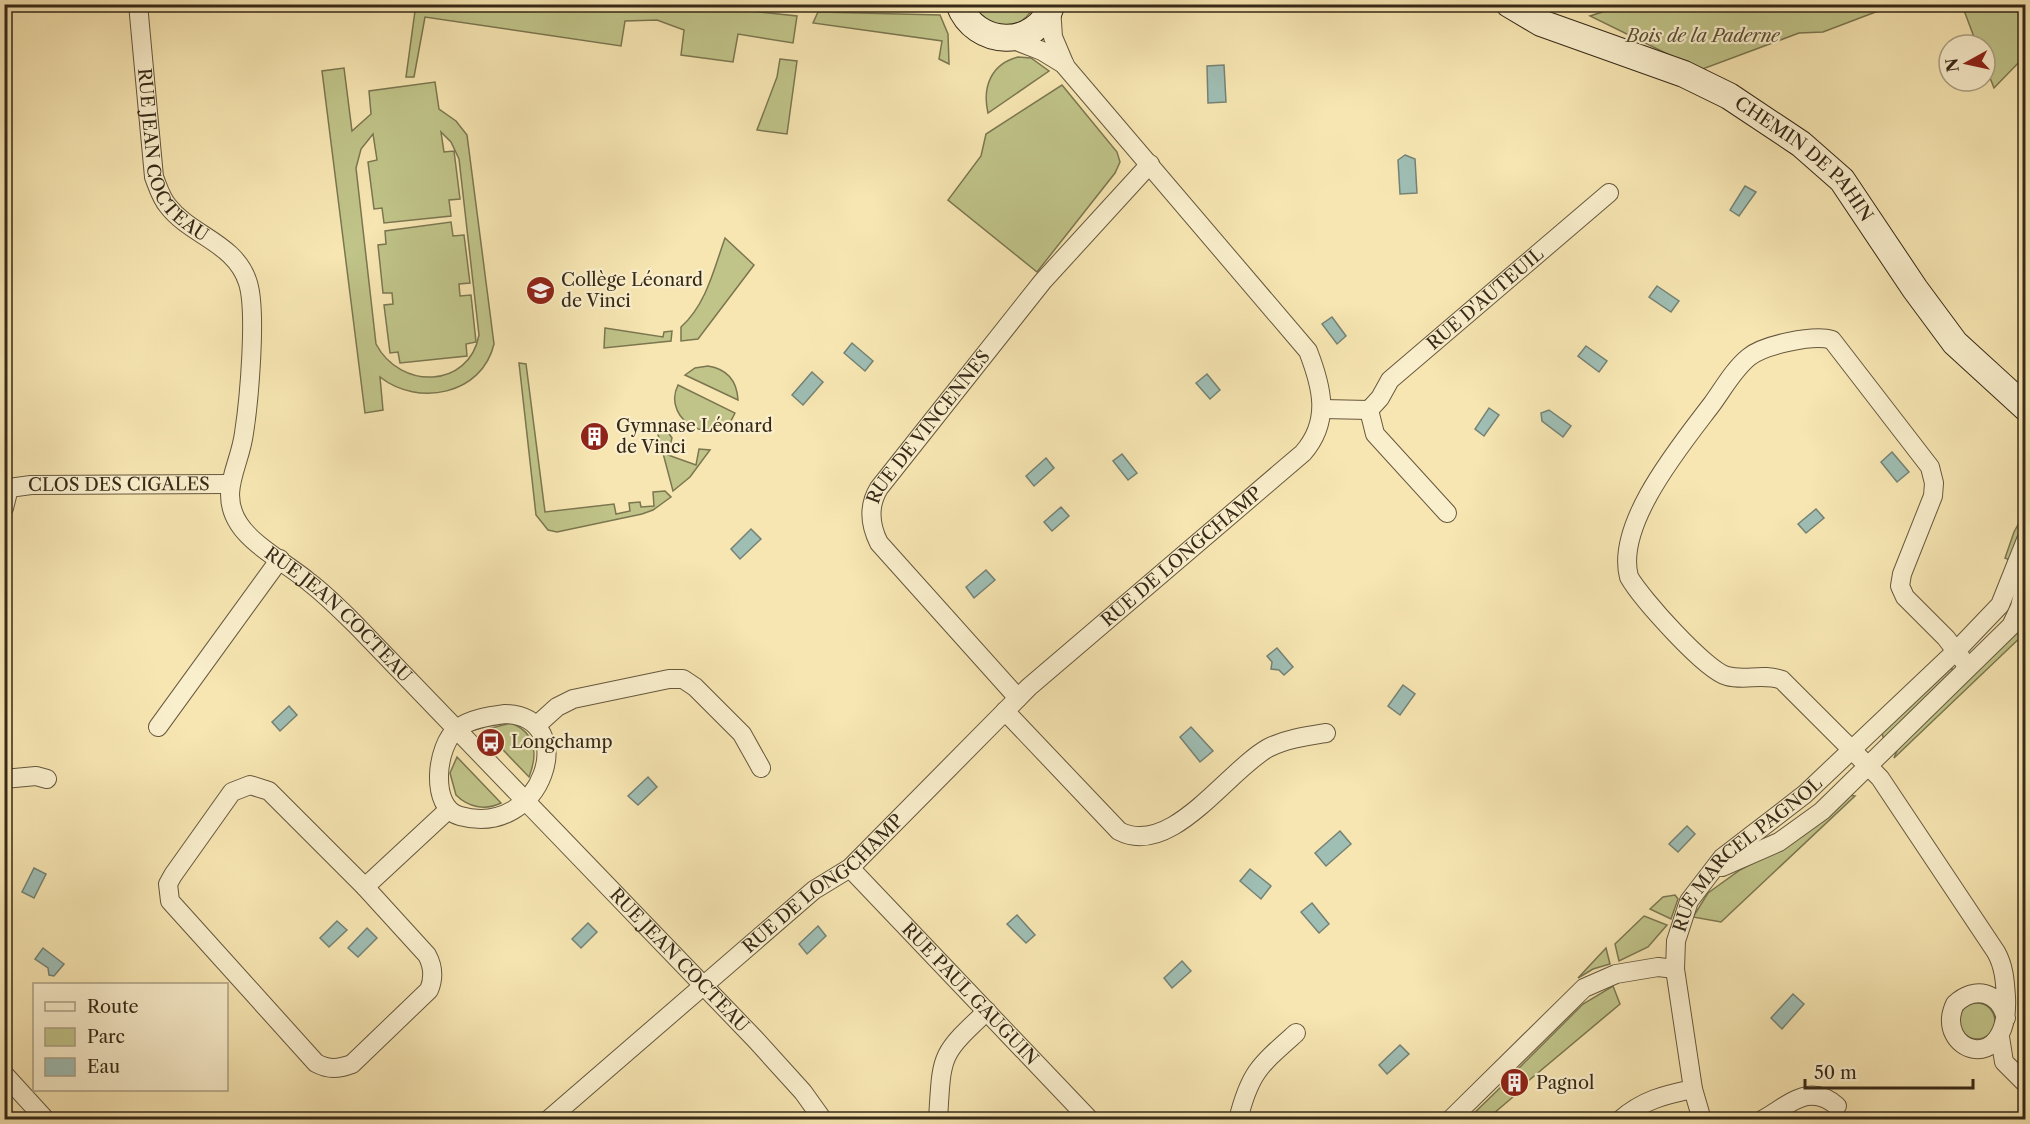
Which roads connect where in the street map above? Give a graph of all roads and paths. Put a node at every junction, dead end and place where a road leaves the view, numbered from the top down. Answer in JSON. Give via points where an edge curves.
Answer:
{"nodes":[{"id":1,"x":138,"y":4,"type":"edge"},
{"id":2,"x":942,"y":4,"type":"edge"},
{"id":3,"x":1509,"y":4,"type":"edge"},
{"id":4,"x":1052,"y":6,"type":"edge"},
{"id":5,"x":962,"y":12,"type":"edge"},
{"id":6,"x":1011,"y":39,"type":"junction"},
{"id":7,"x":1065,"y":66,"type":"dead end"},
{"id":8,"x":1150,"y":164,"type":"junction"},
{"id":9,"x":1609,"y":193,"type":"dead end"},
{"id":10,"x":2025,"y":408,"type":"edge"},
{"id":11,"x":1323,"y":409,"type":"junction"},
{"id":12,"x":1369,"y":410,"type":"junction"},
{"id":13,"x":229,"y":484,"type":"junction"},
{"id":14,"x":7,"y":487,"type":"edge"},
{"id":15,"x":4,"y":508,"type":"edge"},
{"id":16,"x":1447,"y":513,"type":"dead end"},
{"id":17,"x":2025,"y":540,"type":"edge"},
{"id":18,"x":280,"y":559,"type":"junction"},
{"id":19,"x":2025,"y":579,"type":"edge"},
{"id":20,"x":1957,"y":650,"type":"junction"},
{"id":21,"x":1968,"y":667,"type":"junction"},
{"id":22,"x":1018,"y":698,"type":"junction"},
{"id":23,"x":1005,"y":711,"type":"junction"},
{"id":24,"x":537,"y":725,"type":"junction"},
{"id":25,"x":158,"y":726,"type":"dead end"},
{"id":26,"x":456,"y":729,"type":"junction"},
{"id":27,"x":1326,"y":733,"type":"dead end"},
{"id":28,"x":1852,"y":748,"type":"junction"},
{"id":29,"x":1869,"y":765,"type":"junction"},
{"id":30,"x":761,"y":768,"type":"dead end"},
{"id":31,"x":4,"y":779,"type":"edge"},
{"id":32,"x":47,"y":779,"type":"dead end"},
{"id":33,"x":526,"y":802,"type":"junction"},
{"id":34,"x":448,"y":810,"type":"junction"},
{"id":35,"x":850,"y":868,"type":"junction"},
{"id":36,"x":1707,"y":875,"type":"junction"},
{"id":37,"x":364,"y":888,"type":"junction"},
{"id":38,"x":1675,"y":969,"type":"junction"},
{"id":39,"x":703,"y":986,"type":"junction"},
{"id":40,"x":987,"y":1011,"type":"junction"},
{"id":41,"x":2006,"y":1018,"type":"junction"},
{"id":42,"x":1296,"y":1033,"type":"dead end"},
{"id":43,"x":2000,"y":1037,"type":"junction"},
{"id":44,"x":4,"y":1074,"type":"edge"},
{"id":45,"x":2025,"y":1084,"type":"edge"},
{"id":46,"x":1693,"y":1089,"type":"junction"},
{"id":47,"x":1837,"y":1106,"type":"dead end"},
{"id":48,"x":45,"y":1119,"type":"edge"},
{"id":49,"x":548,"y":1119,"type":"edge"},
{"id":50,"x":823,"y":1119,"type":"edge"},
{"id":51,"x":938,"y":1119,"type":"edge"},
{"id":52,"x":1090,"y":1119,"type":"edge"},
{"id":53,"x":1238,"y":1119,"type":"edge"},
{"id":54,"x":1450,"y":1119,"type":"edge"},
{"id":55,"x":1620,"y":1119,"type":"edge"},
{"id":56,"x":1702,"y":1119,"type":"edge"},
{"id":57,"x":1762,"y":1119,"type":"edge"}],
"edges":[{"from":1,"to":13,"type":"street","name":"RUE JEAN COCTEAU","via":[[158,188],[168,207],[234,257],[245,274],[251,298],[246,425]]},
{"from":2,"to":5,"type":"main road"},
{"from":3,"to":10,"type":"main road","name":"CHEMIN DE PAHIN","via":[[1541,23],[1684,74],[1729,96],[1801,144],[1842,180],[1955,343]]},
{"from":4,"to":6,"type":"main road","via":[[1033,30]]},
{"from":4,"to":6,"type":"street","via":[[1056,49],[1065,65]]},
{"from":5,"to":6,"type":"main road","via":[[986,35]]},
{"from":7,"to":8,"type":"street","name":"RUE DE LONGCHAMP"},
{"from":8,"to":11,"type":"street","name":"RUE DE LONGCHAMP","via":[[1308,351],[1319,381]]},
{"from":8,"to":22,"type":"street","name":"RUE DE VINCENNES","via":[[1043,281],[879,488],[873,502],[872,523],[879,543]]},
{"from":9,"to":12,"type":"street","name":"RUE D'AUTEUIL","via":[[1390,380]]},
{"from":11,"to":12,"type":"street"},
{"from":11,"to":22,"type":"street","name":"RUE DE LONGCHAMP","via":[[1317,434],[1304,453]]},
{"from":12,"to":16,"type":"street","via":[[1376,434]]},
{"from":13,"to":14,"type":"street","name":"CLOS DES CIGALES"},
{"from":13,"to":18,"type":"street","name":"RUE JEAN COCTEAU","via":[[232,510],[240,526]]},
{"from":14,"to":15,"type":"street","name":"CLOS DES CIGALES"},
{"from":17,"to":20,"type":"street","name":"RUE MARCEL PAGNOL","via":[[2000,605]]},
{"from":18,"to":25,"type":"street"},
{"from":18,"to":26,"type":"street","name":"RUE JEAN COCTEAU","via":[[326,596]]},
{"from":19,"to":21,"type":"street","via":[[2020,607],[2011,626]]},
{"from":20,"to":21,"type":"street"},
{"from":20,"to":28,"type":"street","name":"RUE MARCEL PAGNOL"},
{"from":20,"to":28,"type":"street","via":[[1905,597],[1900,586],[1933,496],[1930,467],[1832,340],[1812,337],[1752,355],[1650,492],[1627,548],[1626,564],[1633,584],[1708,667],[1728,677],[1767,676],[1782,680]]},
{"from":21,"to":29,"type":"street"},
{"from":22,"to":23,"type":"street","name":"RUE DE LONGCHAMP"},
{"from":23,"to":27,"type":"street","via":[[1119,831],[1142,838],[1168,830],[1269,748]]},
{"from":23,"to":35,"type":"street","name":"RUE DE LONGCHAMP"},
{"from":24,"to":26,"type":"street","via":[[521,716],[505,714]]},
{"from":24,"to":30,"type":"street","via":[[573,699],[683,679],[742,734]]},
{"from":24,"to":33,"type":"street","via":[[545,763],[536,791]]},
{"from":26,"to":33,"type":"street","name":"RUE JEAN COCTEAU"},
{"from":26,"to":34,"type":"street","via":[[447,742],[440,767],[440,785]]},
{"from":28,"to":29,"type":"street"},
{"from":28,"to":36,"type":"street","name":"RUE MARCEL PAGNOL","via":[[1805,794],[1722,858]]},
{"from":29,"to":36,"type":"street","via":[[1822,811],[1779,842]]},
{"from":29,"to":41,"type":"street","via":[[2000,959]]},
{"from":31,"to":32,"type":"street"},
{"from":33,"to":34,"type":"street","via":[[514,811],[489,818],[459,816]]},
{"from":33,"to":39,"type":"street","name":"RUE JEAN COCTEAU"},
{"from":34,"to":37,"type":"street"},
{"from":35,"to":39,"type":"street","name":"RUE DE LONGCHAMP","via":[[814,890]]},
{"from":35,"to":40,"type":"street","name":"RUE PAUL GAUGUIN"},
{"from":36,"to":38,"type":"street","name":"RUE MARCEL PAGNOL","via":[[1689,902],[1680,925]]},
{"from":37,"to":37,"type":"street","via":[[269,791],[250,785],[232,792],[172,875],[167,892],[175,909],[316,1063],[333,1069],[352,1064],[429,990],[433,979],[427,955]]},
{"from":38,"to":46,"type":"street","name":"RUE MARCEL PAGNOL"},
{"from":38,"to":54,"type":"street","via":[[1616,974],[1584,988]]},
{"from":39,"to":49,"type":"street","name":"RUE DE LONGCHAMP"},
{"from":39,"to":50,"type":"street","name":"RUE JEAN COCTEAU","via":[[763,1047]]},
{"from":40,"to":51,"type":"street","via":[[944,1056]]},
{"from":40,"to":52,"type":"street","name":"RUE PAUL GAUGUIN"},
{"from":41,"to":43,"type":"street"},
{"from":41,"to":43,"type":"street","via":[[1998,1001],[1980,992],[1962,997],[1951,1012],[1952,1032],[1965,1046],[1984,1048]]},
{"from":42,"to":53,"type":"street","via":[[1255,1072]]},
{"from":43,"to":45,"type":"street","via":[[2004,1062]]},
{"from":44,"to":48,"type":"street"},
{"from":46,"to":55,"type":"street","via":[[1655,1097]]},
{"from":46,"to":56,"type":"street","name":"RUE MARCEL PAGNOL"},
{"from":47,"to":57,"type":"street","via":[[1814,1094]]}]}
